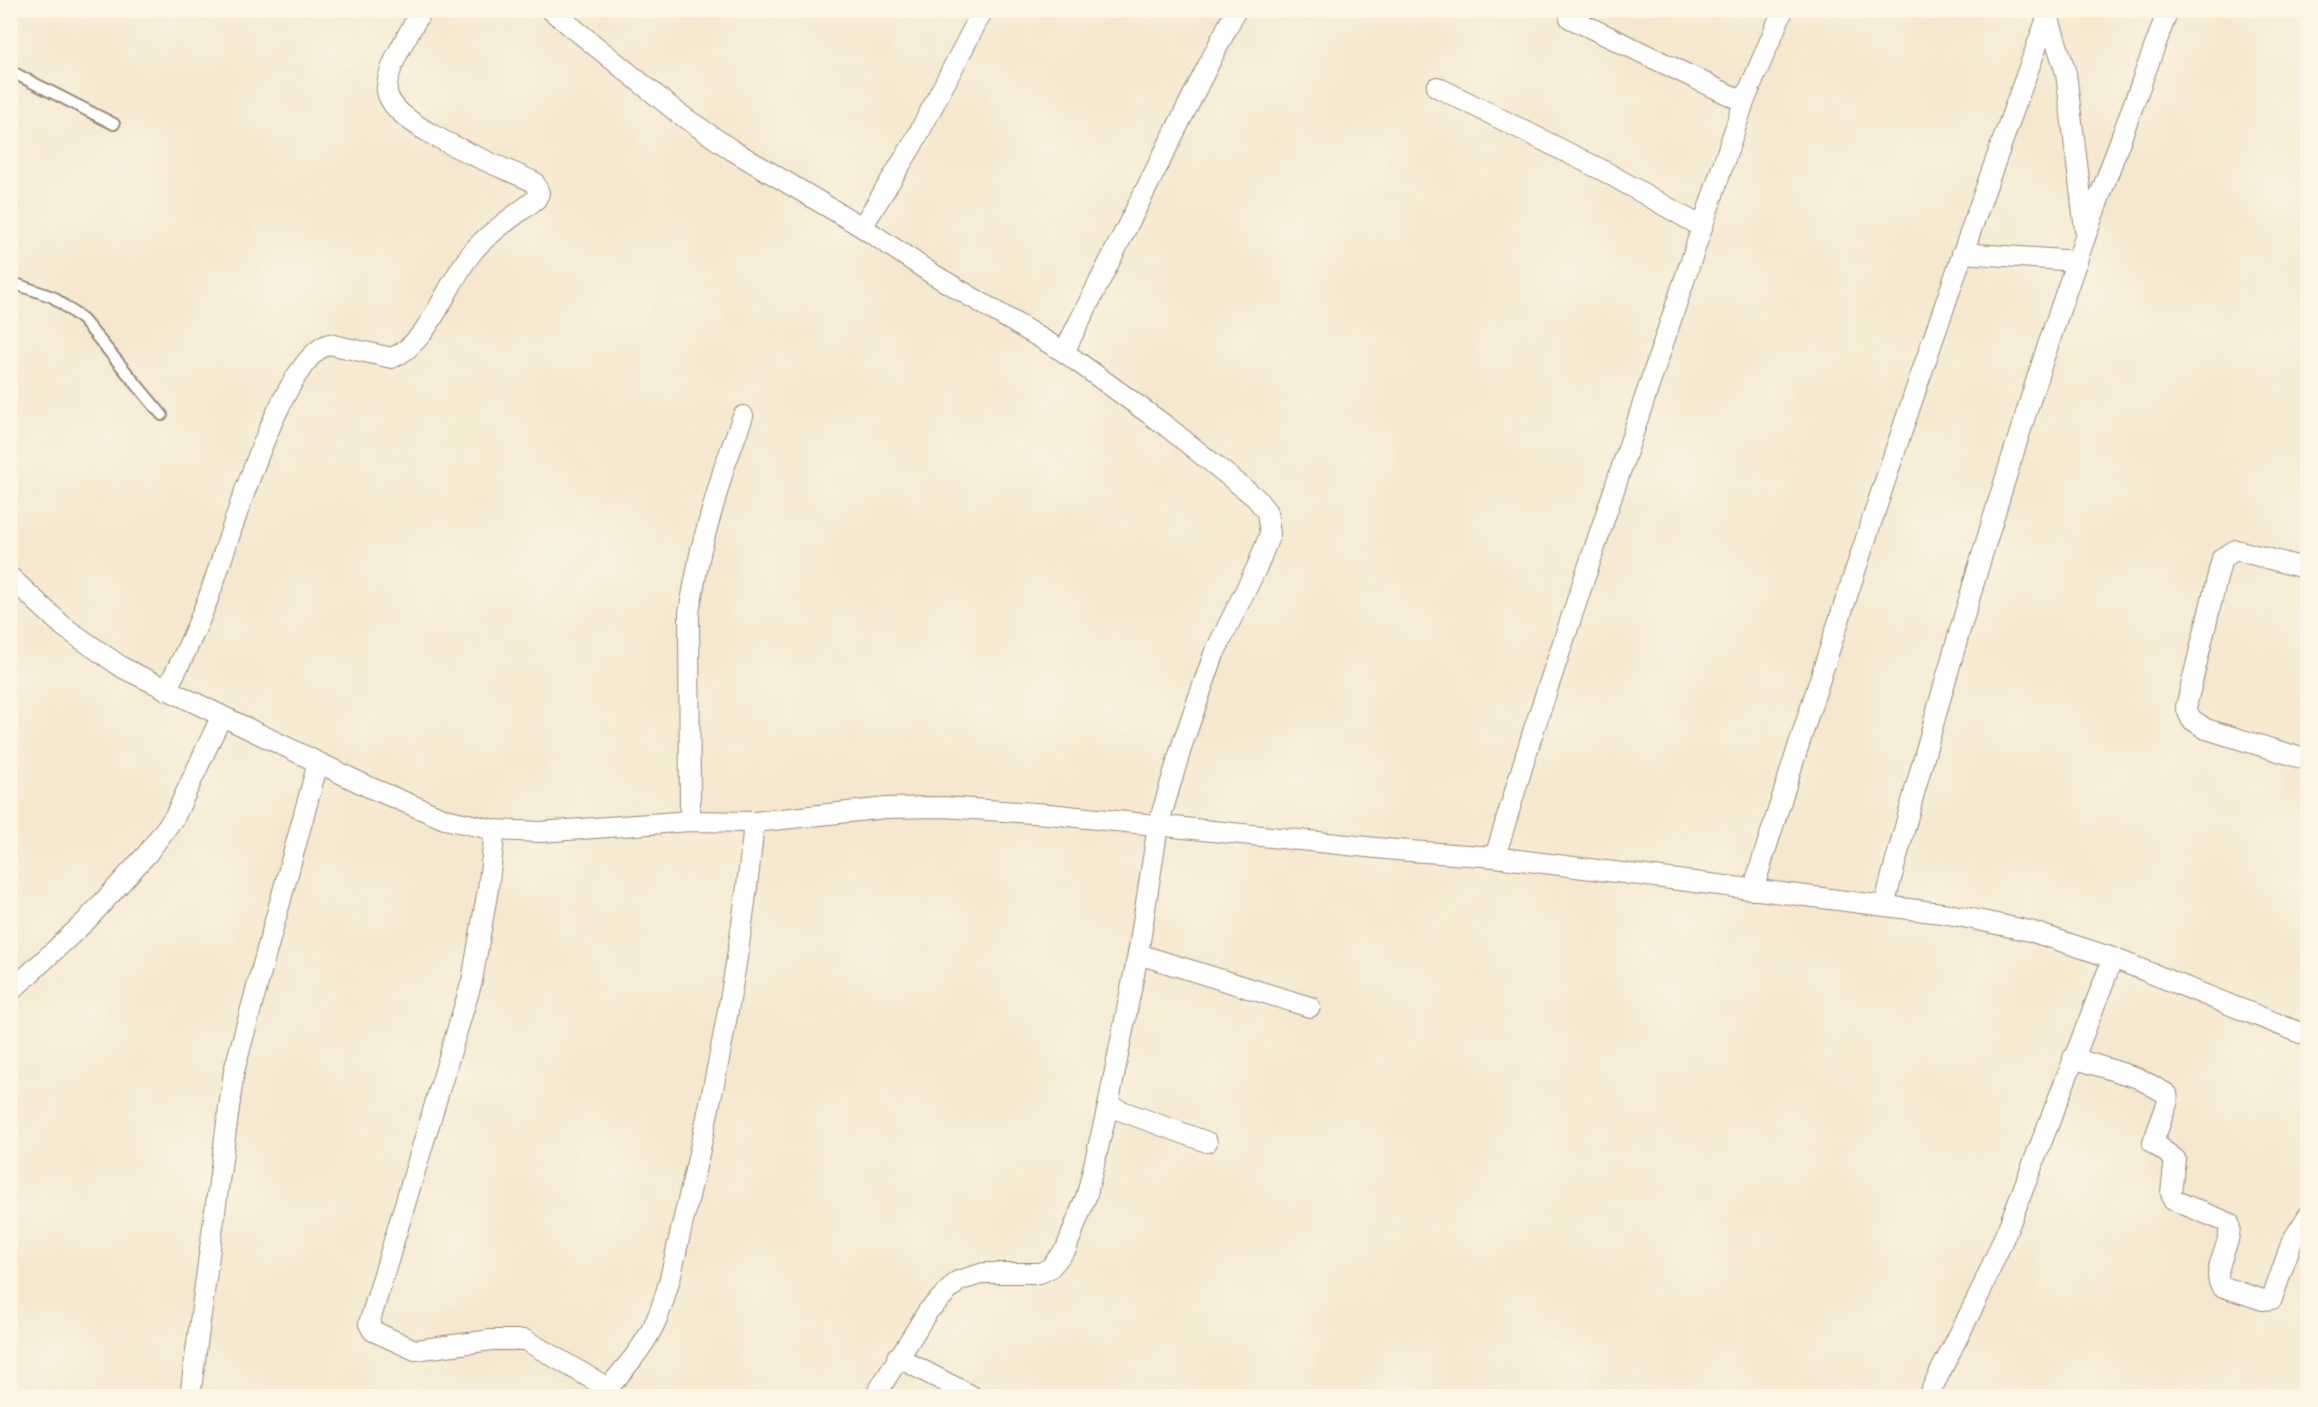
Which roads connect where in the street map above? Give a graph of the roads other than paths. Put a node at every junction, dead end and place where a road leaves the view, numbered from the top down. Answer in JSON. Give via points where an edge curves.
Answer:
{"nodes":[{"id":1,"x":422,"y":10,"type":"edge"},
{"id":2,"x":551,"y":10,"type":"edge"},
{"id":3,"x":983,"y":10,"type":"edge"},
{"id":4,"x":1236,"y":10,"type":"edge"},
{"id":5,"x":1783,"y":10,"type":"edge"},
{"id":6,"x":2168,"y":10,"type":"edge"},
{"id":7,"x":2049,"y":13,"type":"edge"},
{"id":8,"x":1570,"y":18,"type":"dead end"},
{"id":9,"x":10,"y":71,"type":"edge"},
{"id":10,"x":1437,"y":87,"type":"dead end"},
{"id":11,"x":1744,"y":102,"type":"junction"},
{"id":12,"x":114,"y":124,"type":"dead end"},
{"id":13,"x":862,"y":227,"type":"junction"},
{"id":14,"x":1702,"y":227,"type":"junction"},
{"id":15,"x":2086,"y":236,"type":"junction"},
{"id":16,"x":1962,"y":254,"type":"junction"},
{"id":17,"x":2077,"y":261,"type":"junction"},
{"id":18,"x":10,"y":282,"type":"edge"},
{"id":19,"x":1064,"y":352,"type":"junction"},
{"id":20,"x":162,"y":415,"type":"dead end"},
{"id":21,"x":743,"y":416,"type":"dead end"},
{"id":22,"x":2307,"y":569,"type":"edge"},
{"id":23,"x":12,"y":581,"type":"edge"},
{"id":24,"x":166,"y":690,"type":"junction"},
{"id":25,"x":221,"y":717,"type":"junction"},
{"id":26,"x":2307,"y":759,"type":"edge"},
{"id":27,"x":318,"y":763,"type":"junction"},
{"id":28,"x":690,"y":820,"type":"junction"},
{"id":29,"x":754,"y":822,"type":"junction"},
{"id":30,"x":1158,"y":826,"type":"junction"},
{"id":31,"x":495,"y":830,"type":"junction"},
{"id":32,"x":1495,"y":857,"type":"junction"},
{"id":33,"x":1753,"y":890,"type":"junction"},
{"id":34,"x":1884,"y":906,"type":"junction"},
{"id":35,"x":1138,"y":954,"type":"junction"},
{"id":36,"x":2113,"y":958,"type":"junction"},
{"id":37,"x":10,"y":992,"type":"edge"},
{"id":38,"x":1310,"y":1007,"type":"dead end"},
{"id":39,"x":2307,"y":1036,"type":"edge"},
{"id":40,"x":2073,"y":1058,"type":"junction"},
{"id":41,"x":1108,"y":1106,"type":"junction"},
{"id":42,"x":1208,"y":1142,"type":"dead end"},
{"id":43,"x":2307,"y":1216,"type":"edge"},
{"id":44,"x":897,"y":1357,"type":"junction"},
{"id":45,"x":604,"y":1392,"type":"edge"},
{"id":46,"x":190,"y":1396,"type":"edge"},
{"id":47,"x":875,"y":1396,"type":"edge"},
{"id":48,"x":972,"y":1396,"type":"edge"},
{"id":49,"x":1928,"y":1396,"type":"edge"}],
"edges":[{"from":1,"to":24,"type":"street","via":[[388,81],[391,100],[434,137],[534,182],[539,193],[476,247],[422,333],[401,355],[392,358],[329,344],[311,354],[251,470],[208,598]]},
{"from":2,"to":13,"type":"street","via":[[732,150]]},
{"from":3,"to":13,"type":"street","via":[[912,146]]},
{"from":4,"to":19,"type":"street"},
{"from":5,"to":11,"type":"street"},
{"from":6,"to":15,"type":"street"},
{"from":7,"to":15,"type":"street","via":[[2066,73]]},
{"from":7,"to":16,"type":"street"},
{"from":8,"to":11,"type":"street"},
{"from":9,"to":12,"type":"lane"},
{"from":10,"to":14,"type":"street","via":[[1604,171]]},
{"from":11,"to":14,"type":"street"},
{"from":13,"to":19,"type":"street"},
{"from":14,"to":32,"type":"street","via":[[1535,724]]},
{"from":15,"to":17,"type":"street"},
{"from":16,"to":17,"type":"street"},
{"from":16,"to":33,"type":"street"},
{"from":17,"to":34,"type":"street","via":[[1953,650]]},
{"from":18,"to":20,"type":"lane","via":[[53,297],[83,320]]},
{"from":19,"to":30,"type":"street","via":[[1256,498],[1270,523],[1270,534],[1257,567],[1214,654],[1182,742]]},
{"from":21,"to":28,"type":"street","via":[[701,549],[689,612]]},
{"from":22,"to":26,"type":"street","via":[[2236,550],[2222,558],[2186,707],[2191,718],[2206,729]]},
{"from":23,"to":24,"type":"street","via":[[98,653]]},
{"from":24,"to":25,"type":"street"},
{"from":25,"to":27,"type":"street"},
{"from":25,"to":37,"type":"street","via":[[175,816],[147,854],[86,921]]},
{"from":27,"to":31,"type":"street","via":[[445,819]]},
{"from":27,"to":46,"type":"street","via":[[234,1071]]},
{"from":28,"to":29,"type":"street"},
{"from":28,"to":31,"type":"street","via":[[540,832]]},
{"from":29,"to":30,"type":"street","via":[[886,808],[943,807]]},
{"from":29,"to":45,"type":"street","via":[[735,976],[674,1255],[654,1326]]},
{"from":30,"to":32,"type":"street"},
{"from":30,"to":35,"type":"street"},
{"from":31,"to":45,"type":"street","via":[[472,981],[369,1324],[373,1331],[415,1350],[525,1340]]},
{"from":32,"to":33,"type":"street"},
{"from":33,"to":34,"type":"street"},
{"from":34,"to":36,"type":"street","via":[[1949,914],[2030,932]]},
{"from":35,"to":38,"type":"street"},
{"from":35,"to":41,"type":"street"},
{"from":36,"to":39,"type":"street"},
{"from":36,"to":40,"type":"street"},
{"from":40,"to":43,"type":"street","via":[[2138,1078],[2167,1094],[2153,1141],[2175,1159],[2171,1193],[2174,1200],[2229,1223],[2218,1276],[2221,1286],[2263,1300],[2272,1299],[2292,1241]]},
{"from":40,"to":49,"type":"street","via":[[2008,1228]]},
{"from":41,"to":42,"type":"street"},
{"from":41,"to":44,"type":"street","via":[[1087,1194],[1059,1259],[1040,1273],[984,1273],[958,1281],[928,1311]]},
{"from":44,"to":47,"type":"street"},
{"from":44,"to":48,"type":"street"}]}
